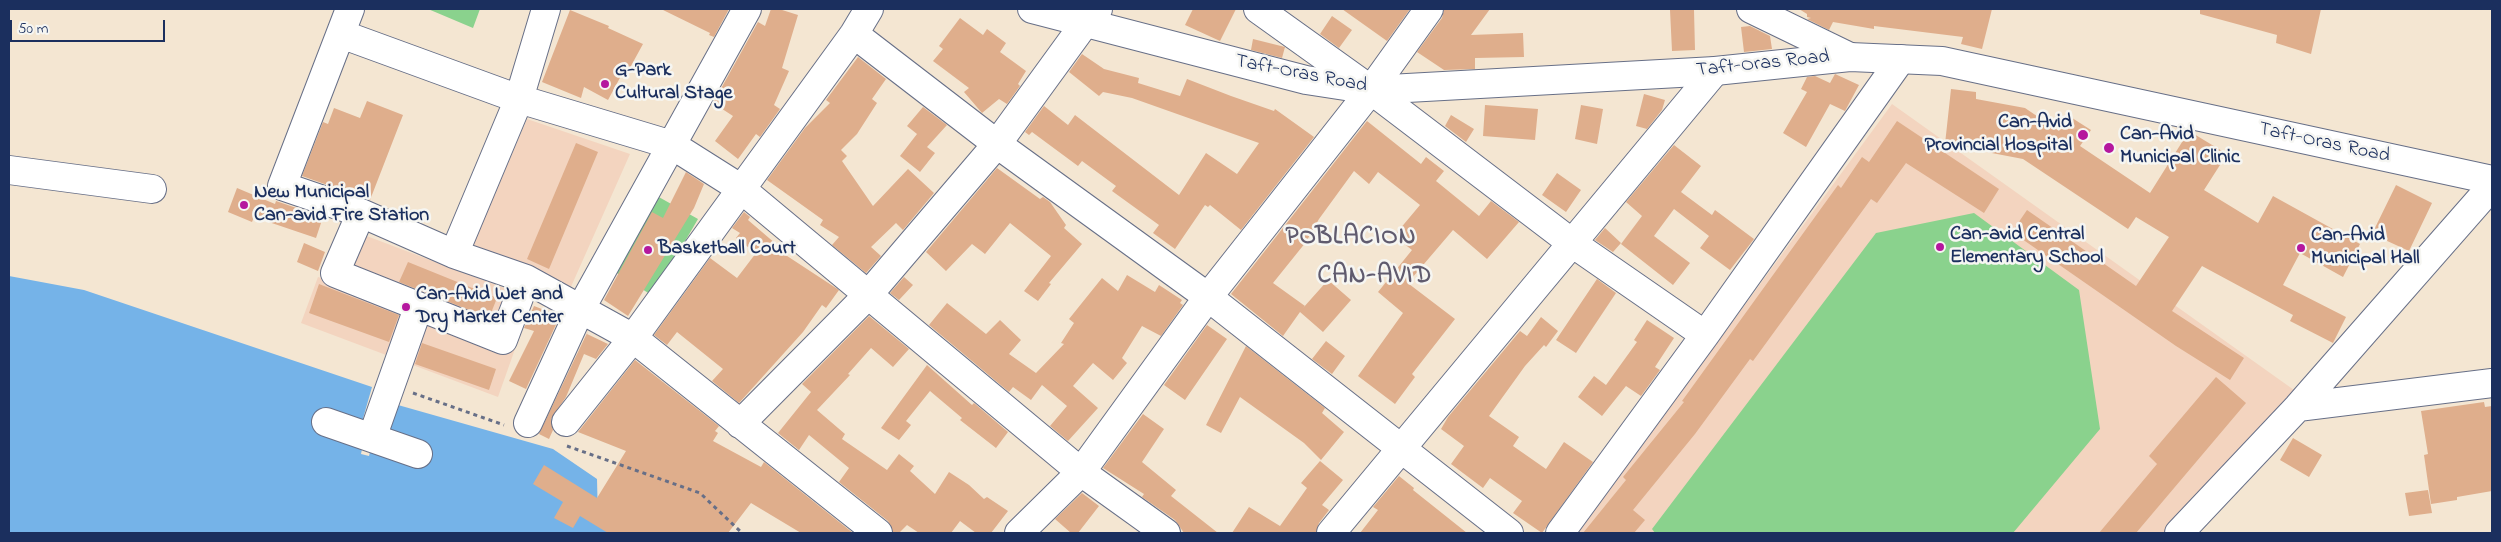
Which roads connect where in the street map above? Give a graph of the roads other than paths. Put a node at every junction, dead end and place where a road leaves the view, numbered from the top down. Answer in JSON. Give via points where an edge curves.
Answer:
{"nodes":[{"id":1,"x":350,"y":9,"type":"edge"},
{"id":2,"x":546,"y":9,"type":"edge"},
{"id":3,"x":747,"y":9,"type":"edge"},
{"id":4,"x":870,"y":9,"type":"edge"},
{"id":5,"x":1032,"y":9,"type":"edge"},
{"id":6,"x":1258,"y":9,"type":"edge"},
{"id":7,"x":1429,"y":9,"type":"edge"},
{"id":8,"x":1760,"y":11,"type":"edge"},
{"id":9,"x":1091,"y":16,"type":"edge"},
{"id":10,"x":340,"y":34,"type":"junction"},
{"id":11,"x":854,"y":34,"type":"junction"},
{"id":12,"x":1850,"y":56,"type":"junction"},
{"id":13,"x":1901,"y":59,"type":"junction"},
{"id":14,"x":1715,"y":71,"type":"junction"},
{"id":15,"x":1371,"y":90,"type":"junction"},
{"id":16,"x":519,"y":99,"type":"junction"},
{"id":17,"x":997,"y":144,"type":"junction"},
{"id":18,"x":672,"y":145,"type":"junction"},
{"id":19,"x":9,"y":170,"type":"edge"},
{"id":20,"x":2492,"y":180,"type":"edge"},
{"id":21,"x":2492,"y":186,"type":"edge"},
{"id":22,"x":740,"y":188,"type":"junction"},
{"id":23,"x":152,"y":189,"type":"dead end"},
{"id":24,"x":361,"y":213,"type":"junction"},
{"id":25,"x":1572,"y":243,"type":"junction"},
{"id":26,"x":454,"y":254,"type":"junction"},
{"id":27,"x":526,"y":279,"type":"junction"},
{"id":28,"x":868,"y":295,"type":"junction"},
{"id":29,"x":1208,"y":297,"type":"junction"},
{"id":30,"x":418,"y":308,"type":"junction"},
{"id":31,"x":580,"y":310,"type":"junction"},
{"id":32,"x":1704,"y":335,"type":"junction"},
{"id":33,"x":633,"y":338,"type":"junction"},
{"id":34,"x":2492,"y":383,"type":"edge"},
{"id":35,"x":2298,"y":407,"type":"junction"},
{"id":36,"x":326,"y":422,"type":"dead end"},
{"id":37,"x":740,"y":424,"type":"junction"},
{"id":38,"x":520,"y":425,"type":"road end"},
{"id":39,"x":563,"y":433,"type":"road end"},
{"id":40,"x":372,"y":438,"type":"junction"},
{"id":41,"x":1402,"y":448,"type":"junction"},
{"id":42,"x":418,"y":454,"type":"dead end"},
{"id":43,"x":1082,"y":472,"type":"junction"},
{"id":44,"x":878,"y":533,"type":"edge"},
{"id":45,"x":1020,"y":533,"type":"edge"},
{"id":46,"x":1166,"y":533,"type":"edge"},
{"id":47,"x":1331,"y":533,"type":"edge"},
{"id":48,"x":1509,"y":533,"type":"edge"},
{"id":49,"x":1560,"y":533,"type":"edge"},
{"id":50,"x":2179,"y":533,"type":"edge"}],
"edges":[{"from":1,"to":10,"type":"street"},
{"from":2,"to":16,"type":"street"},
{"from":3,"to":18,"type":"street"},
{"from":4,"to":11,"type":"street"},
{"from":5,"to":9,"type":"street","name":"Taft-Oras Road"},
{"from":6,"to":15,"type":"street"},
{"from":7,"to":15,"type":"street"},
{"from":8,"to":12,"type":"street"},
{"from":9,"to":15,"type":"street","name":"Taft-Oras Road","via":[[1306,80]]},
{"from":9,"to":17,"type":"street"},
{"from":10,"to":16,"type":"street"},
{"from":10,"to":24,"type":"street","via":[[282,186]]},
{"from":11,"to":17,"type":"street"},
{"from":11,"to":22,"type":"street"},
{"from":12,"to":13,"type":"street","name":"Taft-Oras Road"},
{"from":12,"to":14,"type":"street","name":"Taft-Oras Road"},
{"from":13,"to":20,"type":"street","name":"Taft-Oras Road","via":[[1942,61]]},
{"from":13,"to":32,"type":"street"},
{"from":14,"to":15,"type":"street","name":"Taft-Oras Road"},
{"from":14,"to":25,"type":"street"},
{"from":15,"to":25,"type":"street"},
{"from":15,"to":29,"type":"street"},
{"from":16,"to":18,"type":"street"},
{"from":16,"to":26,"type":"street"},
{"from":17,"to":28,"type":"street"},
{"from":17,"to":29,"type":"street"},
{"from":18,"to":22,"type":"street"},
{"from":18,"to":31,"type":"street"},
{"from":19,"to":23,"type":"street"},
{"from":21,"to":35,"type":"street"},
{"from":22,"to":28,"type":"street"},
{"from":22,"to":33,"type":"street"},
{"from":24,"to":26,"type":"street"},
{"from":24,"to":30,"type":"street","via":[[335,273]]},
{"from":25,"to":32,"type":"street"},
{"from":25,"to":41,"type":"street"},
{"from":26,"to":27,"type":"street"},
{"from":27,"to":30,"type":"street","via":[[503,340]]},
{"from":27,"to":31,"type":"street"},
{"from":28,"to":37,"type":"street"},
{"from":28,"to":43,"type":"street"},
{"from":29,"to":41,"type":"street"},
{"from":29,"to":43,"type":"street"},
{"from":30,"to":40,"type":"street"},
{"from":31,"to":33,"type":"street"},
{"from":31,"to":38,"type":"street"},
{"from":32,"to":49,"type":"street"},
{"from":33,"to":37,"type":"street"},
{"from":33,"to":39,"type":"street"},
{"from":34,"to":35,"type":"street"},
{"from":35,"to":50,"type":"street"},
{"from":36,"to":40,"type":"street"},
{"from":37,"to":44,"type":"street"},
{"from":40,"to":42,"type":"street"},
{"from":41,"to":47,"type":"street"},
{"from":41,"to":48,"type":"street"},
{"from":43,"to":45,"type":"street"},
{"from":43,"to":46,"type":"street"}]}
